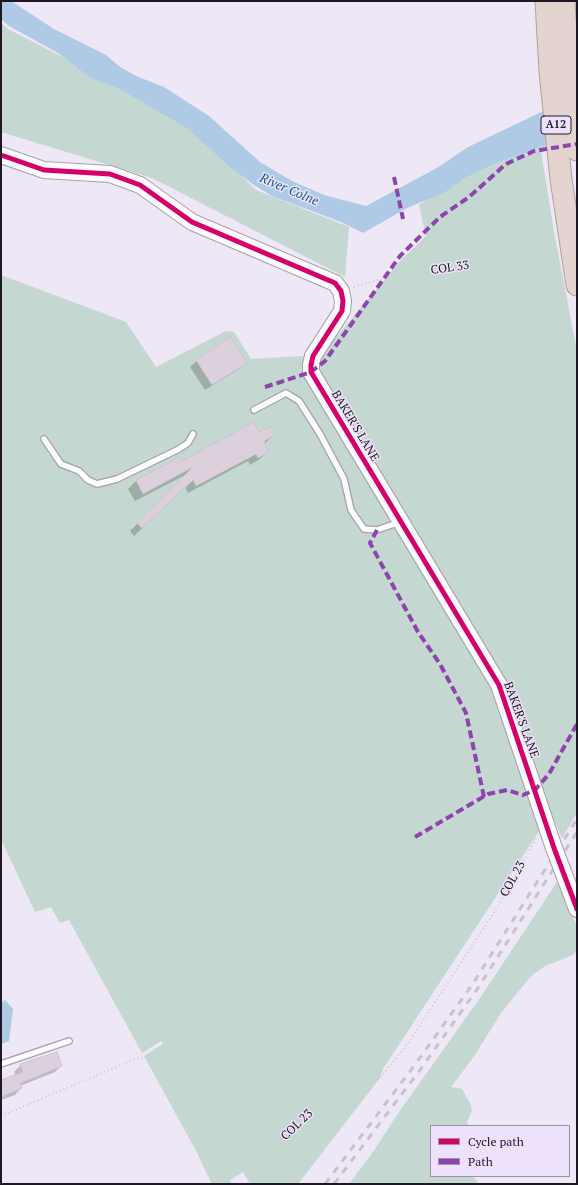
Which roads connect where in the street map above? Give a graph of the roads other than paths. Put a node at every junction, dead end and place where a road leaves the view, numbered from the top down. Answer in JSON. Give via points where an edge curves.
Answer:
{"nodes":[{"id":1,"x":546,"y":1,"type":"edge"},
{"id":2,"x":564,"y":1,"type":"edge"},
{"id":3,"x":559,"y":72,"type":"junction"},
{"id":4,"x":577,"y":150,"type":"edge"},
{"id":5,"x":1,"y":155,"type":"edge"},
{"id":6,"x":577,"y":286,"type":"edge"},
{"id":7,"x":254,"y":410,"type":"dead end"},
{"id":8,"x":193,"y":434,"type":"dead end"},
{"id":9,"x":44,"y":439,"type":"dead end"},
{"id":10,"x":400,"y":522,"type":"junction"},
{"id":11,"x":575,"y":904,"type":"edge"},
{"id":12,"x":69,"y":1041,"type":"dead end"},
{"id":13,"x":1,"y":1064,"type":"edge"}],
"edges":[{"from":1,"to":3,"type":"highway","number":"A12"},
{"from":2,"to":3,"type":"highway","number":"A12"},
{"from":3,"to":4,"type":"highway","number":"A12"},
{"from":3,"to":6,"type":"highway","number":"A12","via":[[561,179]]},
{"from":5,"to":10,"type":"street","name":"BAKER'S LANE","via":[[44,170],[110,174],[140,185],[192,222],[335,283],[344,301],[342,311],[313,356],[311,372]]},
{"from":7,"to":10,"type":"lane","via":[[286,393],[299,401],[344,480],[351,510],[364,529],[377,530]]},
{"from":8,"to":9,"type":"lane","via":[[188,443],[154,462],[117,479],[97,484],[88,480],[79,471],[61,464]]},
{"from":10,"to":11,"type":"street","name":"BAKER'S LANE","bridge":true,"via":[[500,685]]},
{"from":12,"to":13,"type":"lane"}]}
